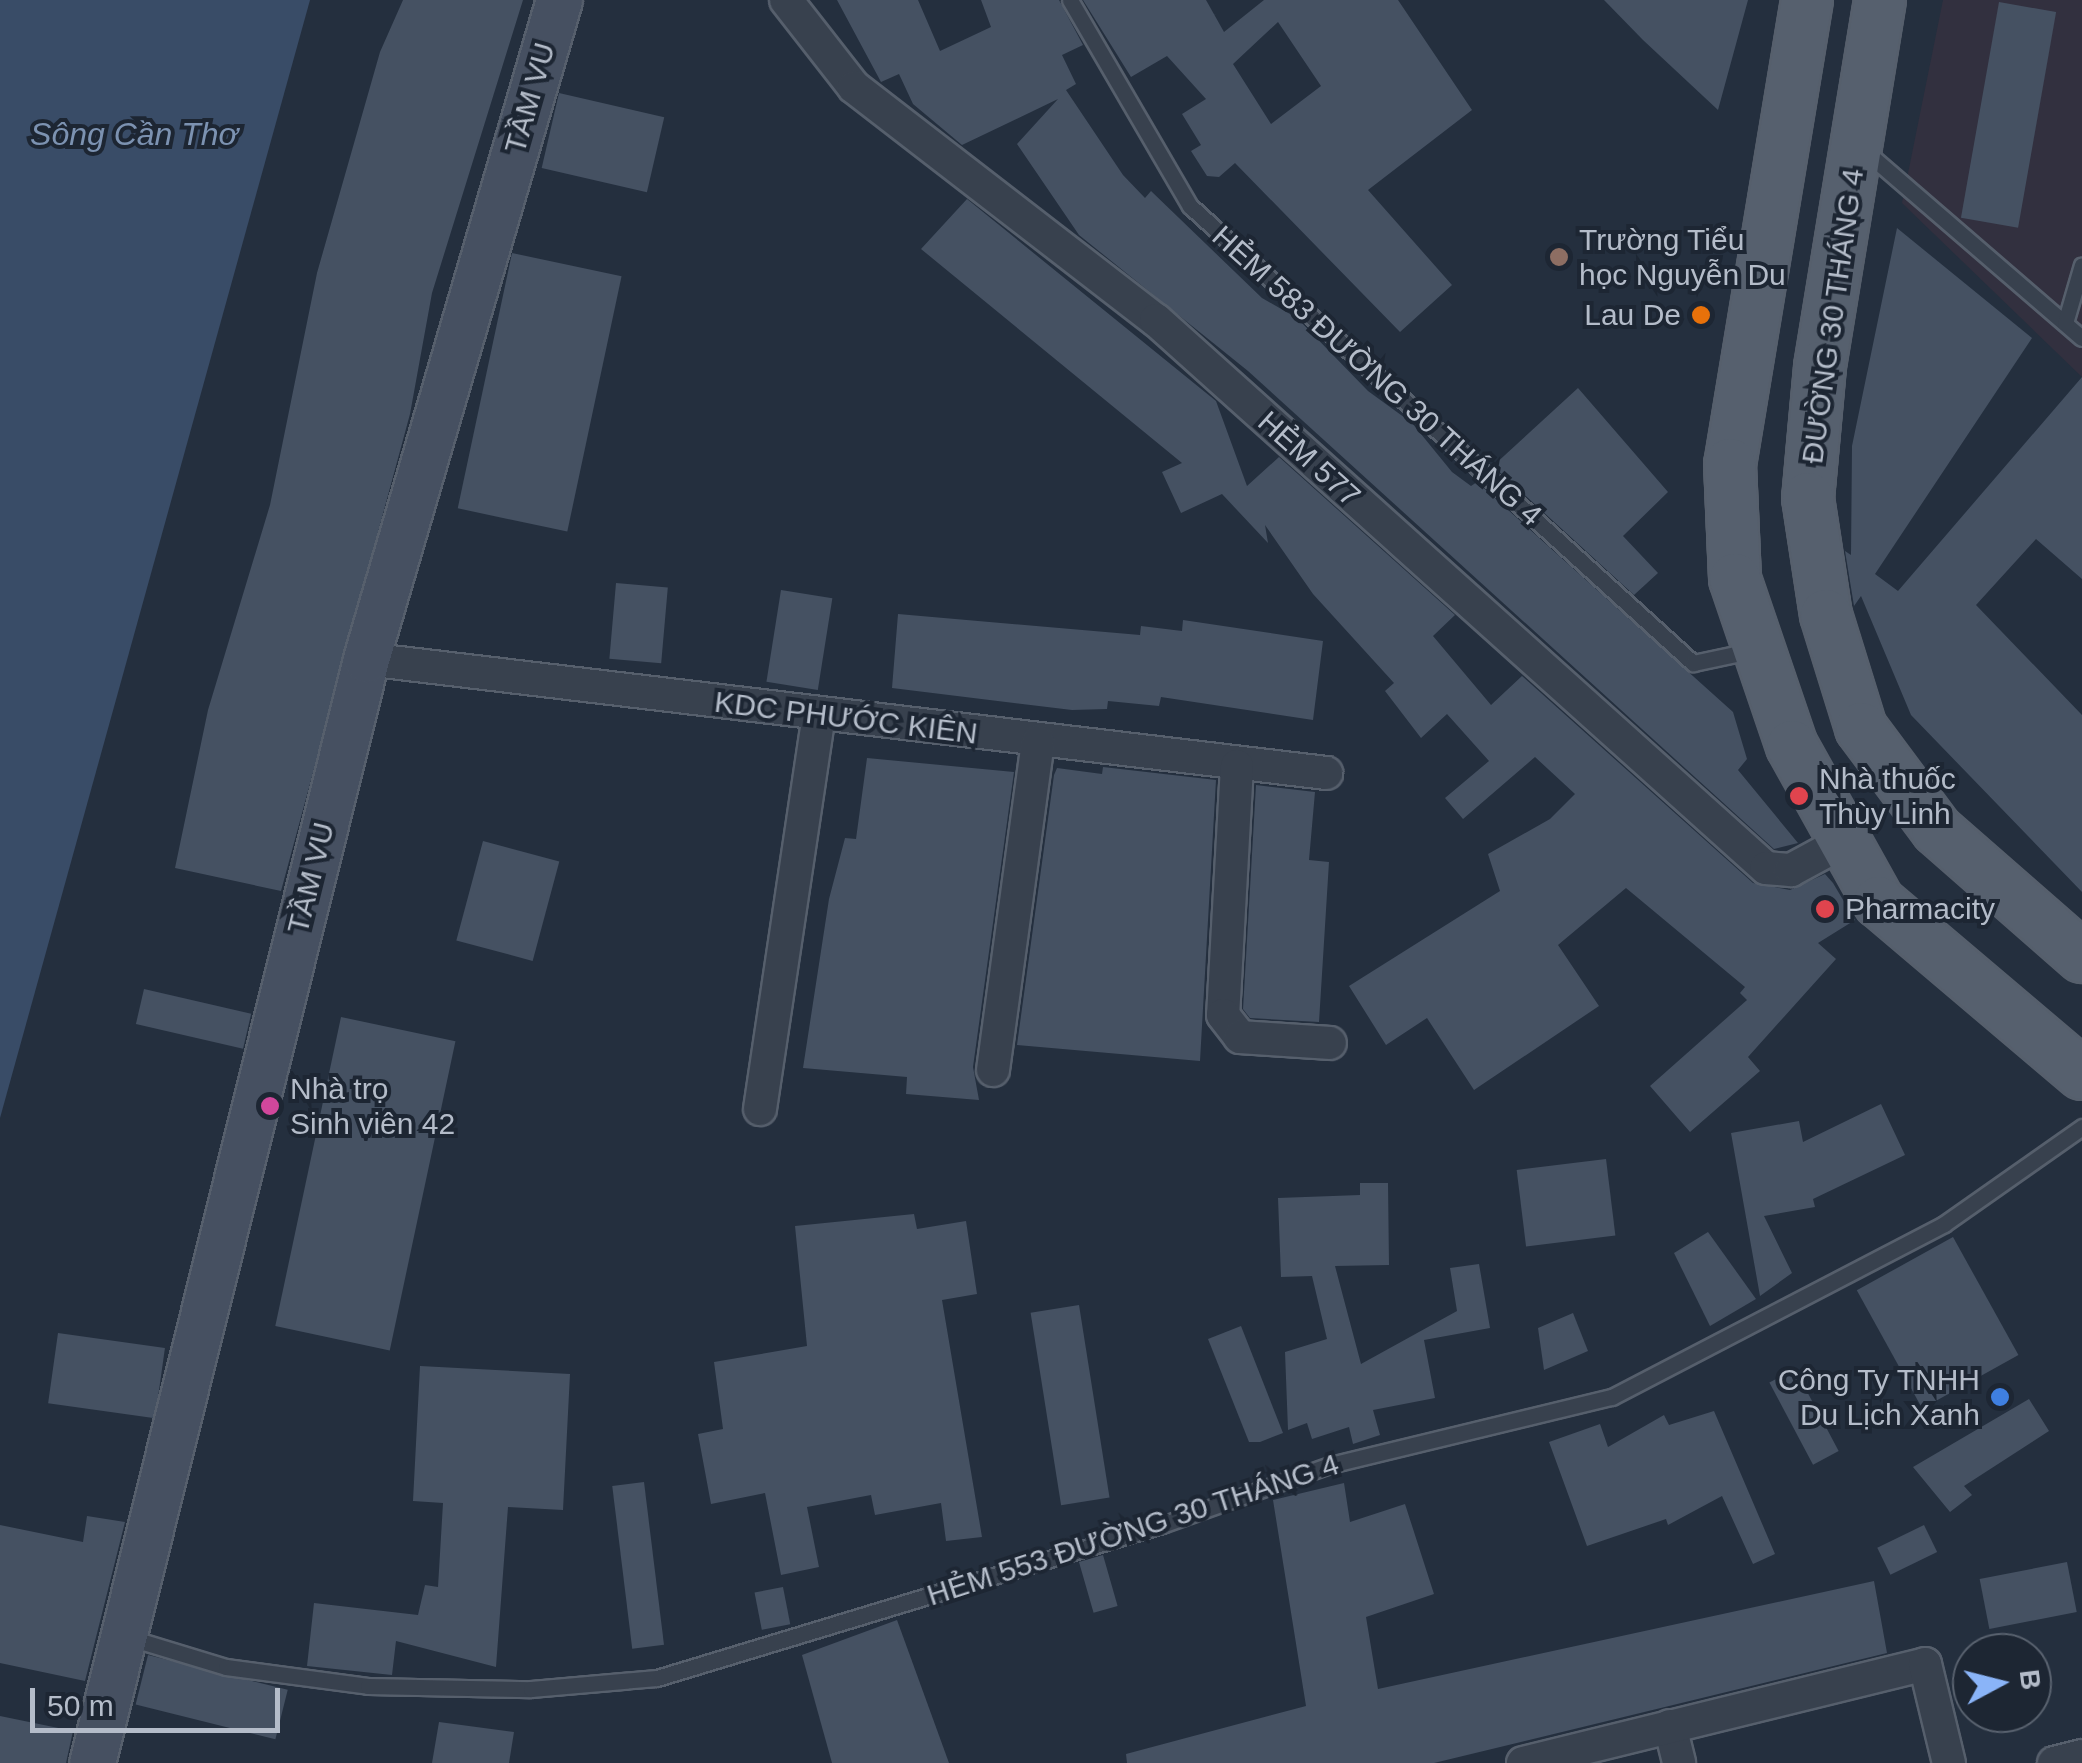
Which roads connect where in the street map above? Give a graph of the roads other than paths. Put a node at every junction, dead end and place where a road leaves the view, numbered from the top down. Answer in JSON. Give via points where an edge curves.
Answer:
{"nodes":[{"id":1,"x":558,"y":0,"type":"edge"},
{"id":2,"x":786,"y":0,"type":"edge"},
{"id":3,"x":1070,"y":0,"type":"edge"},
{"id":4,"x":1807,"y":0,"type":"edge"},
{"id":5,"x":1880,"y":0,"type":"edge"},
{"id":6,"x":1858,"y":146,"type":"junction"},
{"id":7,"x":2082,"y":265,"type":"edge"},
{"id":8,"x":2065,"y":322,"type":"junction"},
{"id":9,"x":2082,"y":338,"type":"edge"},
{"id":10,"x":1756,"y":649,"type":"junction"},
{"id":11,"x":366,"y":659,"type":"junction"},
{"id":12,"x":819,"y":714,"type":"junction"},
{"id":13,"x":1038,"y":742,"type":"junction"},
{"id":14,"x":1236,"y":766,"type":"junction"},
{"id":15,"x":1326,"y":773,"type":"dead end"},
{"id":16,"x":1843,"y":842,"type":"junction"},
{"id":17,"x":2082,"y":957,"type":"edge"},
{"id":18,"x":1330,"y":1042,"type":"dead end"},
{"id":19,"x":993,"y":1070,"type":"dead end"},
{"id":20,"x":2082,"y":1074,"type":"edge"},
{"id":21,"x":760,"y":1109,"type":"dead end"},
{"id":22,"x":2082,"y":1127,"type":"edge"},
{"id":23,"x":122,"y":1635,"type":"junction"},
{"id":24,"x":1670,"y":1726,"type":"junction"},
{"id":25,"x":2082,"y":1756,"type":"edge"},
{"id":26,"x":92,"y":1763,"type":"edge"},
{"id":27,"x":1523,"y":1763,"type":"edge"},
{"id":28,"x":1679,"y":1763,"type":"edge"},
{"id":29,"x":1949,"y":1763,"type":"edge"},
{"id":30,"x":2054,"y":1763,"type":"edge"}],
"edges":[{"from":1,"to":11,"type":"street","name":"TẦM VU"},
{"from":2,"to":16,"type":"street","name":"HẺM 577","via":[[854,87],[1156,320],[1766,868],[1790,870]]},
{"from":3,"to":10,"type":"lane","name":"HẺM 583 ĐƯỜNG 30 THÁNG 4","via":[[1190,206],[1693,664]]},
{"from":4,"to":10,"type":"main road","via":[[1730,464],[1735,579]]},
{"from":5,"to":6,"type":"main road","name":"ĐƯỜNG 30 THÁNG 4"},
{"from":6,"to":8,"type":"lane"},
{"from":6,"to":17,"type":"main road","name":"ĐƯỜNG 30 THÁNG 4","via":[[1820,367],[1808,498],[1826,614],[1861,728],[1937,830]]},
{"from":7,"to":8,"type":"lane"},
{"from":8,"to":9,"type":"lane"},
{"from":10,"to":16,"type":"main road","via":[[1792,746]]},
{"from":11,"to":12,"type":"street","name":"KDC PHƯỚC KIÊN"},
{"from":11,"to":23,"type":"street","name":"TẦM VU"},
{"from":12,"to":13,"type":"street","name":"KDC PHƯỚC KIÊN"},
{"from":12,"to":21,"type":"street"},
{"from":13,"to":14,"type":"street","name":"KDC PHƯỚC KIÊN"},
{"from":13,"to":19,"type":"street"},
{"from":14,"to":15,"type":"street","name":"KDC PHƯỚC KIÊN"},
{"from":14,"to":18,"type":"street","via":[[1223,1016],[1240,1037]]},
{"from":16,"to":20,"type":"main road","via":[[1879,902]]},
{"from":22,"to":23,"type":"lane","name":"HẺM 553 ĐƯỜNG 30 THÁNG 4","via":[[1944,1224],[1612,1397],[1330,1465],[1162,1525],[657,1678],[531,1689],[368,1686],[226,1666]]},
{"from":23,"to":26,"type":"street","name":"TẦM VU"},
{"from":24,"to":27,"type":"street"},
{"from":24,"to":28,"type":"street"},
{"from":24,"to":29,"type":"street","via":[[1925,1664]]},
{"from":25,"to":30,"type":"street"}]}
